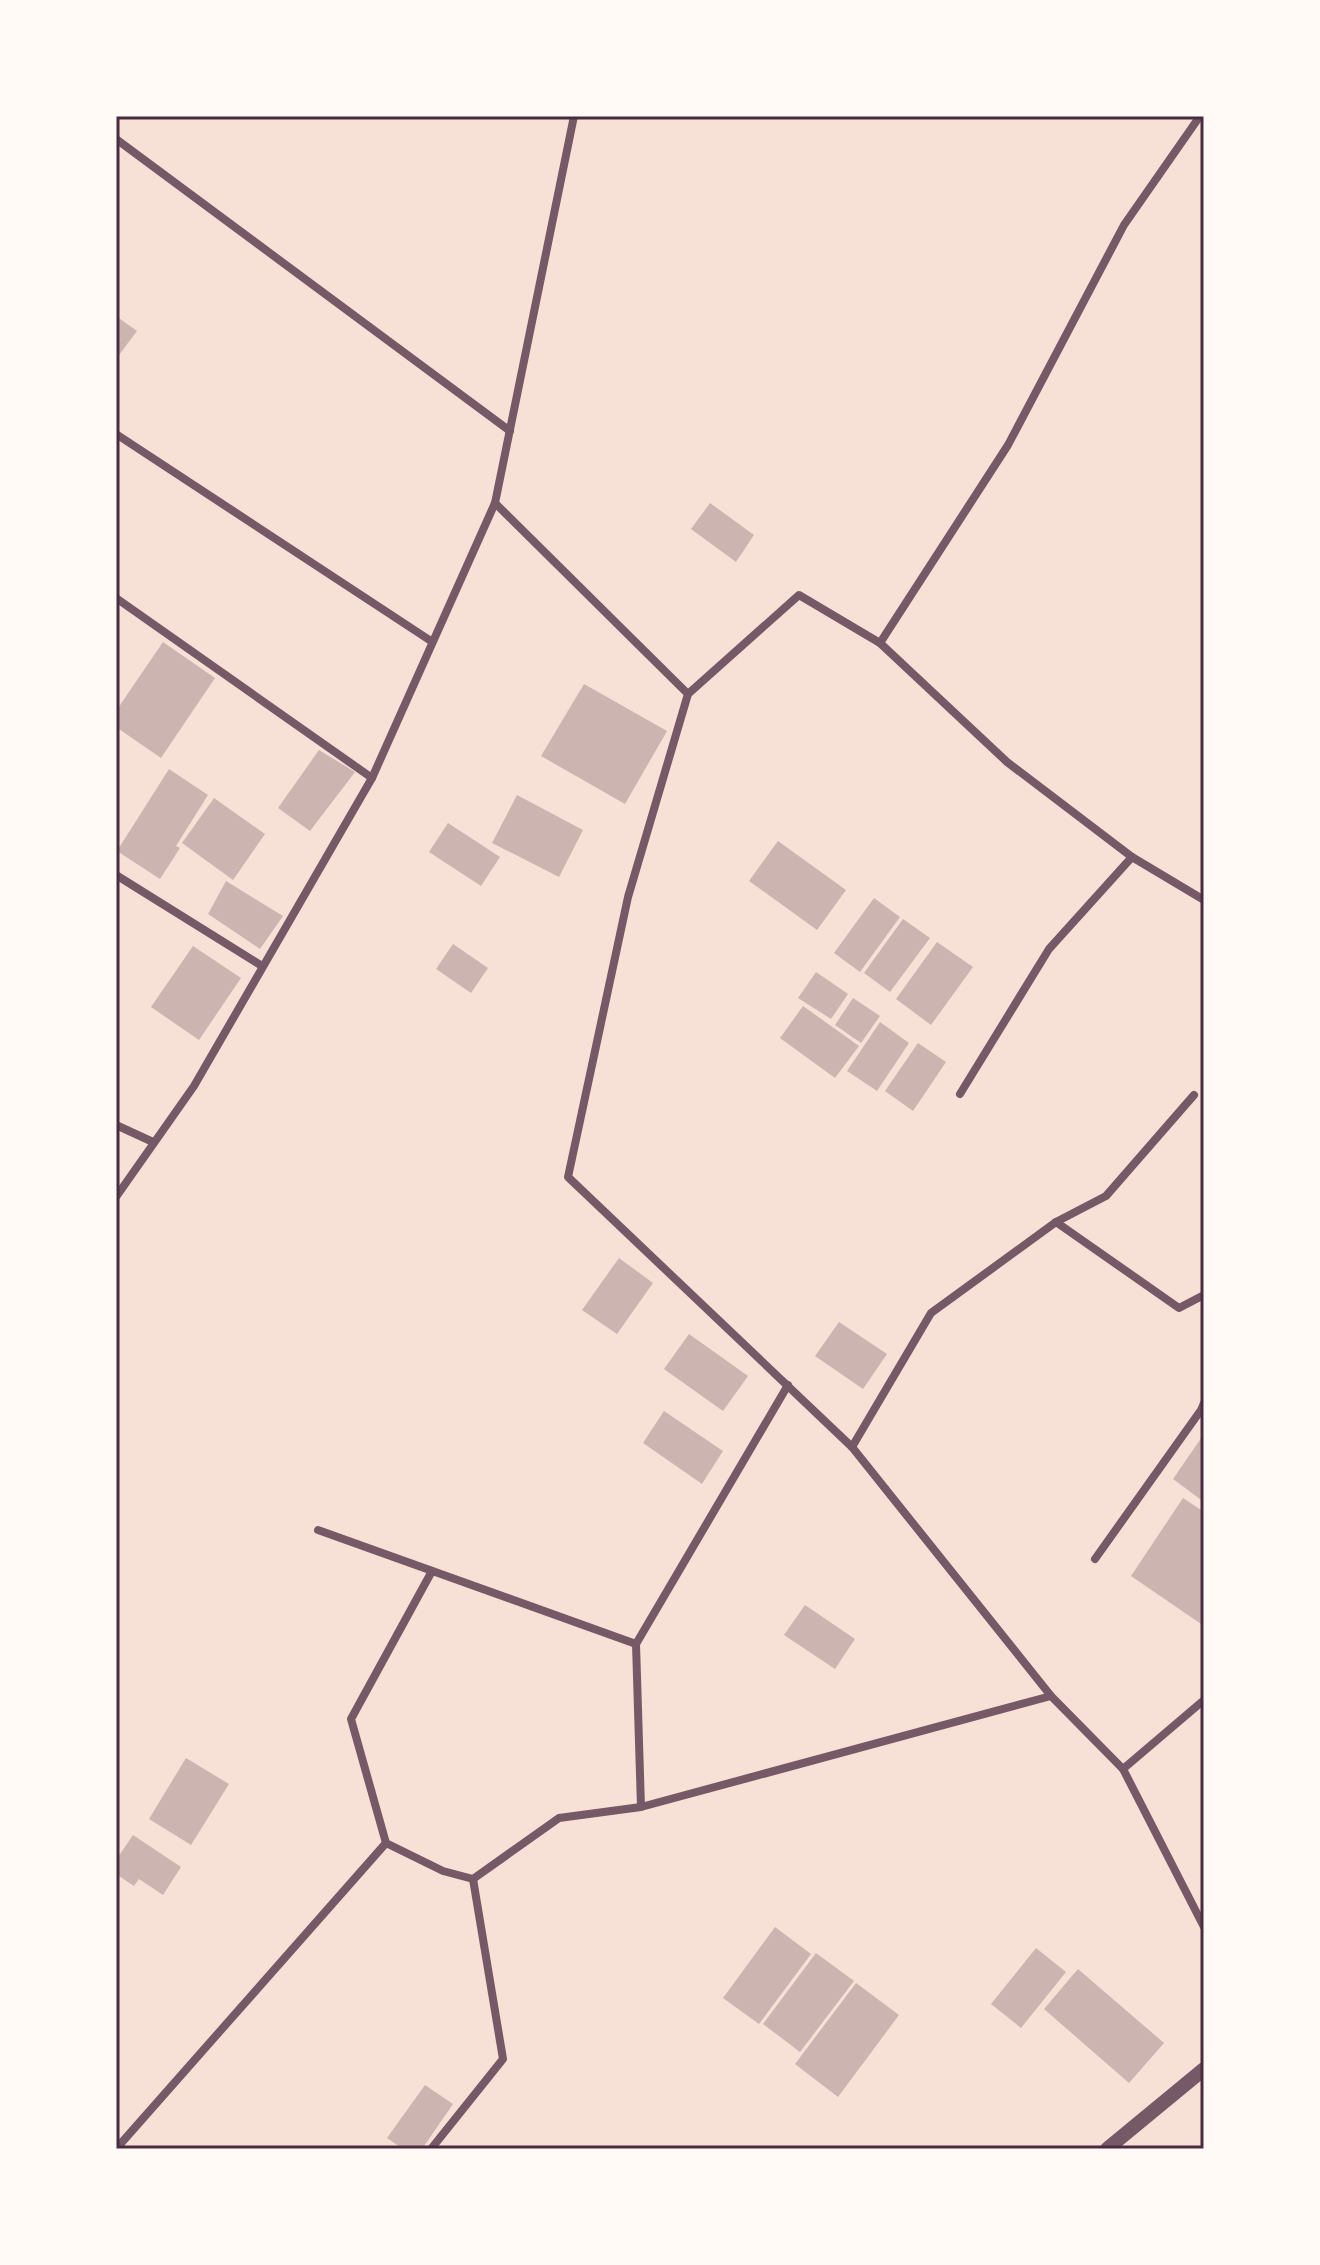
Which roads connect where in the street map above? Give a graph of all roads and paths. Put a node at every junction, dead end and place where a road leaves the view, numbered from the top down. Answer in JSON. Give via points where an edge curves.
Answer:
{"nodes":[{"id":1,"x":574,"y":116,"type":"edge"},
{"id":2,"x":1200,"y":116,"type":"edge"},
{"id":3,"x":116,"y":139,"type":"edge"},
{"id":4,"x":510,"y":431,"type":"junction"},
{"id":5,"x":116,"y":434,"type":"edge"},
{"id":6,"x":495,"y":503,"type":"junction"},
{"id":7,"x":116,"y":598,"type":"edge"},
{"id":8,"x":431,"y":641,"type":"junction"},
{"id":9,"x":880,"y":643,"type":"junction"},
{"id":10,"x":688,"y":694,"type":"junction"},
{"id":11,"x":372,"y":778,"type":"junction"},
{"id":12,"x":1132,"y":857,"type":"junction"},
{"id":13,"x":116,"y":875,"type":"edge"},
{"id":14,"x":1204,"y":900,"type":"edge"},
{"id":15,"x":262,"y":966,"type":"junction"},
{"id":16,"x":960,"y":1094,"type":"dead end"},
{"id":17,"x":1194,"y":1095,"type":"dead end"},
{"id":18,"x":116,"y":1125,"type":"edge"},
{"id":19,"x":153,"y":1142,"type":"junction"},
{"id":20,"x":116,"y":1197,"type":"edge"},
{"id":21,"x":1056,"y":1222,"type":"junction"},
{"id":22,"x":1204,"y":1295,"type":"edge"},
{"id":23,"x":788,"y":1385,"type":"junction"},
{"id":24,"x":1204,"y":1403,"type":"edge"},
{"id":25,"x":852,"y":1447,"type":"junction"},
{"id":26,"x":318,"y":1530,"type":"dead end"},
{"id":27,"x":1095,"y":1559,"type":"dead end"},
{"id":28,"x":432,"y":1571,"type":"junction"},
{"id":29,"x":636,"y":1644,"type":"junction"},
{"id":30,"x":1051,"y":1696,"type":"junction"},
{"id":31,"x":1204,"y":1700,"type":"edge"},
{"id":32,"x":1123,"y":1769,"type":"junction"},
{"id":33,"x":641,"y":1807,"type":"junction"},
{"id":34,"x":386,"y":1843,"type":"junction"},
{"id":35,"x":473,"y":1879,"type":"junction"},
{"id":36,"x":1204,"y":1927,"type":"edge"},
{"id":37,"x":1204,"y":2069,"type":"edge"},
{"id":38,"x":116,"y":2149,"type":"edge"},
{"id":39,"x":431,"y":2149,"type":"edge"},
{"id":40,"x":1107,"y":2149,"type":"edge"}],
"edges":[{"from":1,"to":4,"type":"street"},
{"from":2,"to":9,"type":"street","via":[[1124,225],[1008,445]]},
{"from":3,"to":4,"type":"street"},
{"from":4,"to":6,"type":"street"},
{"from":5,"to":8,"type":"street"},
{"from":6,"to":8,"type":"street"},
{"from":6,"to":10,"type":"street"},
{"from":7,"to":11,"type":"street"},
{"from":8,"to":11,"type":"street"},
{"from":9,"to":10,"type":"street","via":[[799,595]]},
{"from":9,"to":12,"type":"street","via":[[1007,762]]},
{"from":10,"to":23,"type":"street","via":[[628,897],[568,1177]]},
{"from":11,"to":15,"type":"street"},
{"from":12,"to":14,"type":"street"},
{"from":12,"to":16,"type":"street","via":[[1049,949]]},
{"from":13,"to":15,"type":"street"},
{"from":15,"to":19,"type":"street","via":[[194,1086]]},
{"from":17,"to":21,"type":"street","via":[[1106,1196]]},
{"from":18,"to":19,"type":"street"},
{"from":19,"to":20,"type":"street"},
{"from":21,"to":22,"type":"street","via":[[1179,1308]]},
{"from":21,"to":25,"type":"street","via":[[931,1313]]},
{"from":23,"to":25,"type":"street"},
{"from":23,"to":29,"type":"street"},
{"from":24,"to":27,"type":"street"},
{"from":25,"to":30,"type":"street"},
{"from":26,"to":28,"type":"street"},
{"from":28,"to":29,"type":"street"},
{"from":28,"to":34,"type":"street","via":[[351,1719]]},
{"from":29,"to":33,"type":"street"},
{"from":30,"to":32,"type":"street"},
{"from":30,"to":33,"type":"street"},
{"from":31,"to":32,"type":"street"},
{"from":32,"to":36,"type":"street"},
{"from":33,"to":35,"type":"street","via":[[559,1818]]},
{"from":34,"to":35,"type":"street","via":[[443,1871]]},
{"from":34,"to":38,"type":"street"},
{"from":35,"to":39,"type":"street","via":[[503,2059]]},
{"from":37,"to":40,"type":"street"}]}
